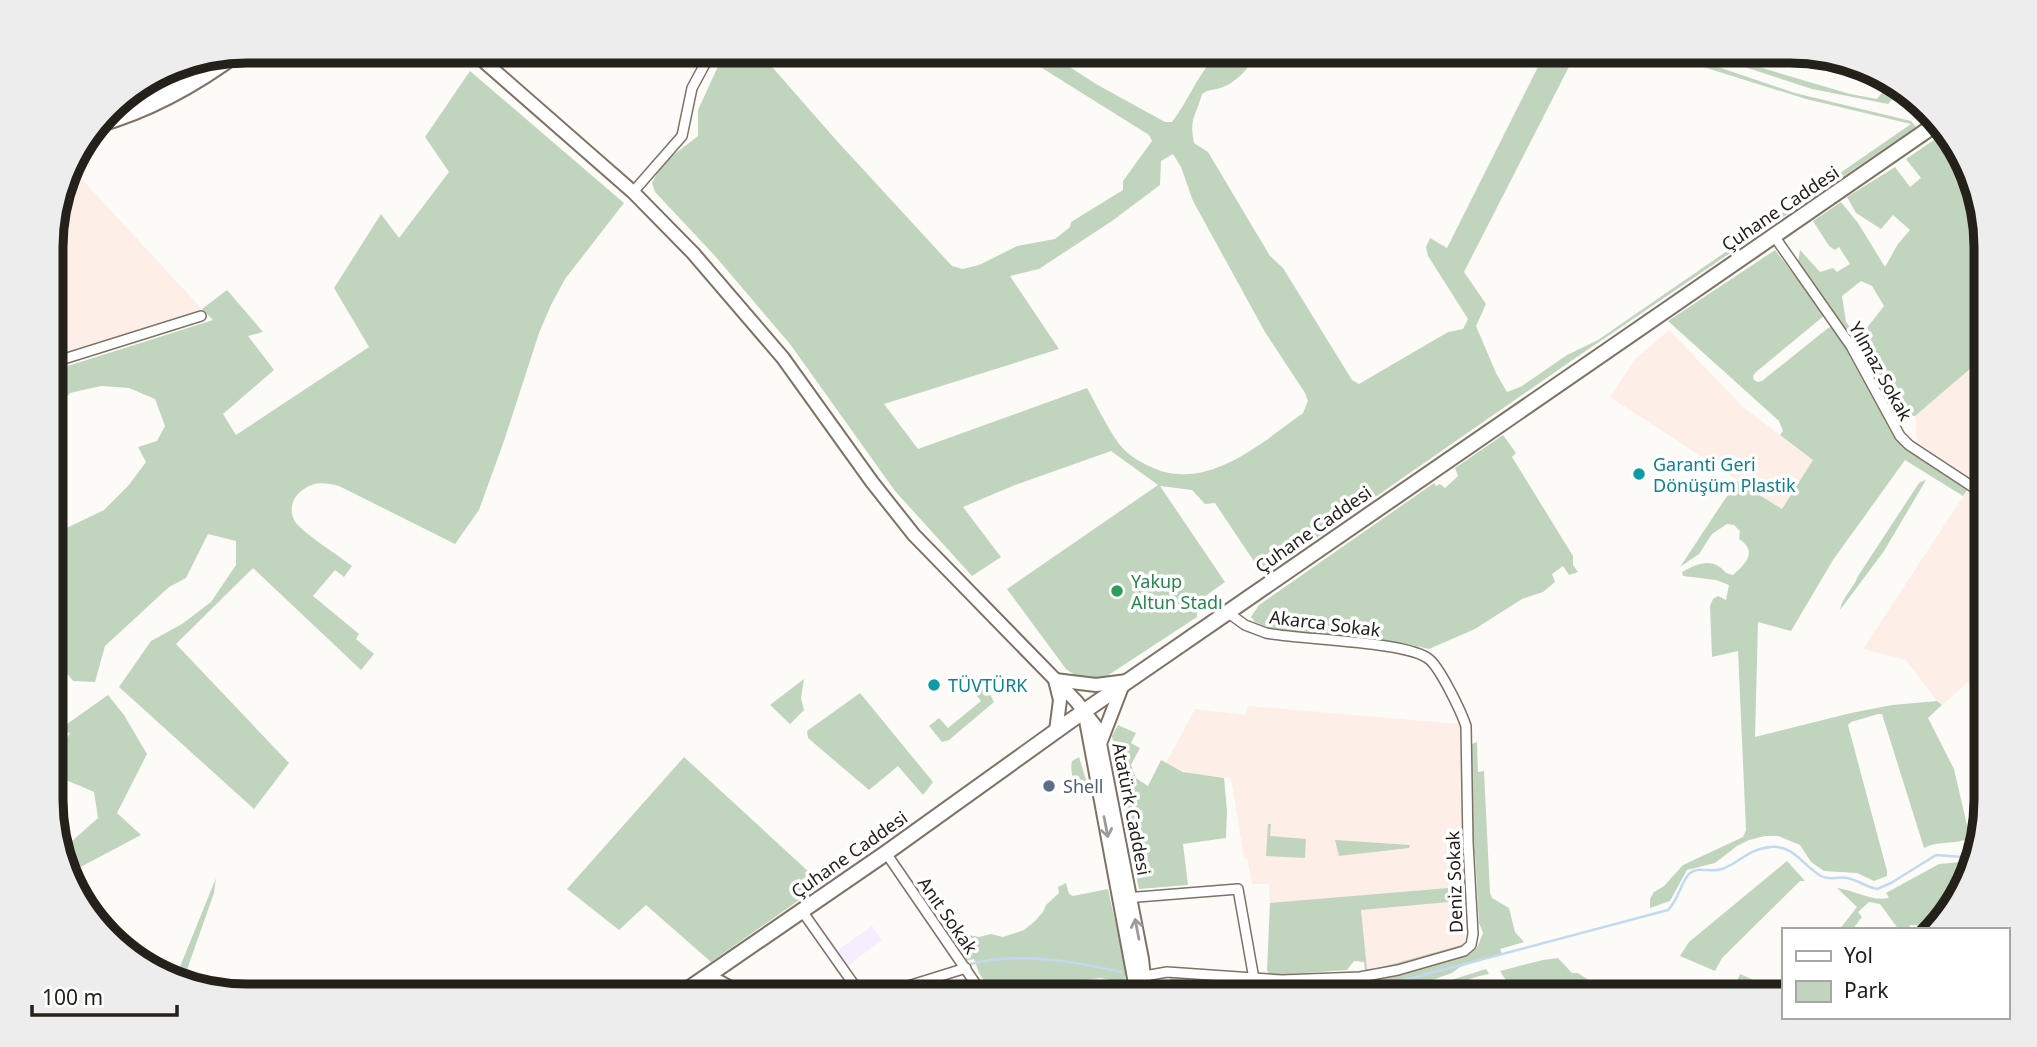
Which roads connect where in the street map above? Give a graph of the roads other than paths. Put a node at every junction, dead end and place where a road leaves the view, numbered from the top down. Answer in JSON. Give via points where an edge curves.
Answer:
{"nodes":[{"id":1,"x":486,"y":63,"type":"edge"},
{"id":2,"x":706,"y":63,"type":"edge"},
{"id":3,"x":221,"y":65,"type":"edge"},
{"id":4,"x":197,"y":71,"type":"edge"},
{"id":5,"x":133,"y":103,"type":"edge"},
{"id":6,"x":114,"y":121,"type":"edge"},
{"id":7,"x":1930,"y":128,"type":"edge"},
{"id":8,"x":633,"y":192,"type":"junction"},
{"id":9,"x":1774,"y":236,"type":"junction"},
{"id":10,"x":201,"y":316,"type":"dead end"},
{"id":11,"x":63,"y":359,"type":"edge"},
{"id":12,"x":1974,"y":488,"type":"edge"},
{"id":13,"x":1227,"y":612,"type":"junction"},
{"id":14,"x":1424,"y":655,"type":"joint"},
{"id":15,"x":1055,"y":680,"type":"junction"},
{"id":16,"x":1125,"y":683,"type":"junction"},
{"id":17,"x":1084,"y":712,"type":"junction"},
{"id":18,"x":1056,"y":731,"type":"junction"},
{"id":19,"x":1101,"y":741,"type":"junction"},
{"id":20,"x":886,"y":853,"type":"junction"},
{"id":21,"x":1125,"y":898,"type":"junction"},
{"id":22,"x":802,"y":911,"type":"junction"},
{"id":23,"x":966,"y":968,"type":"junction"},
{"id":24,"x":709,"y":975,"type":"junction"},
{"id":25,"x":1139,"y":977,"type":"junction"},
{"id":26,"x":1254,"y":979,"type":"junction"},
{"id":27,"x":696,"y":984,"type":"edge"},
{"id":28,"x":725,"y":984,"type":"edge"},
{"id":29,"x":853,"y":984,"type":"edge"},
{"id":30,"x":915,"y":984,"type":"edge"},
{"id":31,"x":976,"y":984,"type":"edge"},
{"id":32,"x":1137,"y":984,"type":"edge"},
{"id":33,"x":1142,"y":984,"type":"edge"}],
"edges":[{"from":1,"to":8,"type":"main road"},
{"from":2,"to":8,"type":"street","via":[[692,88],[682,136]]},
{"from":3,"to":6,"type":"main road","via":[[178,94]]},
{"from":4,"to":5,"type":"main road"},
{"from":7,"to":9,"type":"main road","name":"Çuhane Caddesi"},
{"from":8,"to":15,"type":"main road","via":[[767,338],[914,535]]},
{"from":9,"to":12,"type":"street","name":"Yılmaz Sokak","via":[[1851,346],[1900,436]]},
{"from":9,"to":13,"type":"main road","name":"Çuhane Caddesi"},
{"from":10,"to":11,"type":"street"},
{"from":13,"to":14,"type":"street","name":"Akarca Sokak","via":[[1245,625],[1284,637],[1398,648]]},
{"from":13,"to":16,"type":"main road","name":"Çuhane Caddesi"},
{"from":14,"to":26,"type":"street","name":"Deniz Sokak","via":[[1432,661],[1466,726],[1471,945],[1464,951],[1379,974]]},
{"from":15,"to":16,"type":"main road"},
{"from":15,"to":17,"type":"main road"},
{"from":15,"to":18,"type":"main road","via":[[1060,700]]},
{"from":16,"to":17,"type":"main road","name":"Çuhane Caddesi"},
{"from":16,"to":19,"type":"main road"},
{"from":17,"to":18,"type":"main road","name":"Çuhane Caddesi"},
{"from":17,"to":19,"type":"main road","name":"Atatürk Caddesi"},
{"from":17,"to":21,"type":"main road","name":"Atatürk Caddesi","one_way":true},
{"from":18,"to":20,"type":"main road","name":"Çuhane Caddesi"},
{"from":19,"to":21,"type":"main road","name":"Atatürk Caddesi"},
{"from":20,"to":22,"type":"main road","name":"Çuhane Caddesi"},
{"from":20,"to":23,"type":"street","name":"Anıt Sokak"},
{"from":21,"to":25,"type":"main road","name":"Atatürk Caddesi"},
{"from":21,"to":26,"type":"street","via":[[1238,889]]},
{"from":22,"to":24,"type":"main road","name":"Çuhane Caddesi"},
{"from":22,"to":29,"type":"street"},
{"from":23,"to":30,"type":"street"},
{"from":23,"to":31,"type":"street","name":"Anıt Sokak"},
{"from":24,"to":27,"type":"main road","name":"Çuhane Caddesi"},
{"from":24,"to":28,"type":"street"},
{"from":25,"to":26,"type":"street","name":"Deniz Sokak","via":[[1167,972]]},
{"from":25,"to":32,"type":"main road","name":"Atatürk Caddesi"},
{"from":25,"to":33,"type":"main road","name":"Atatürk Caddesi"}]}
